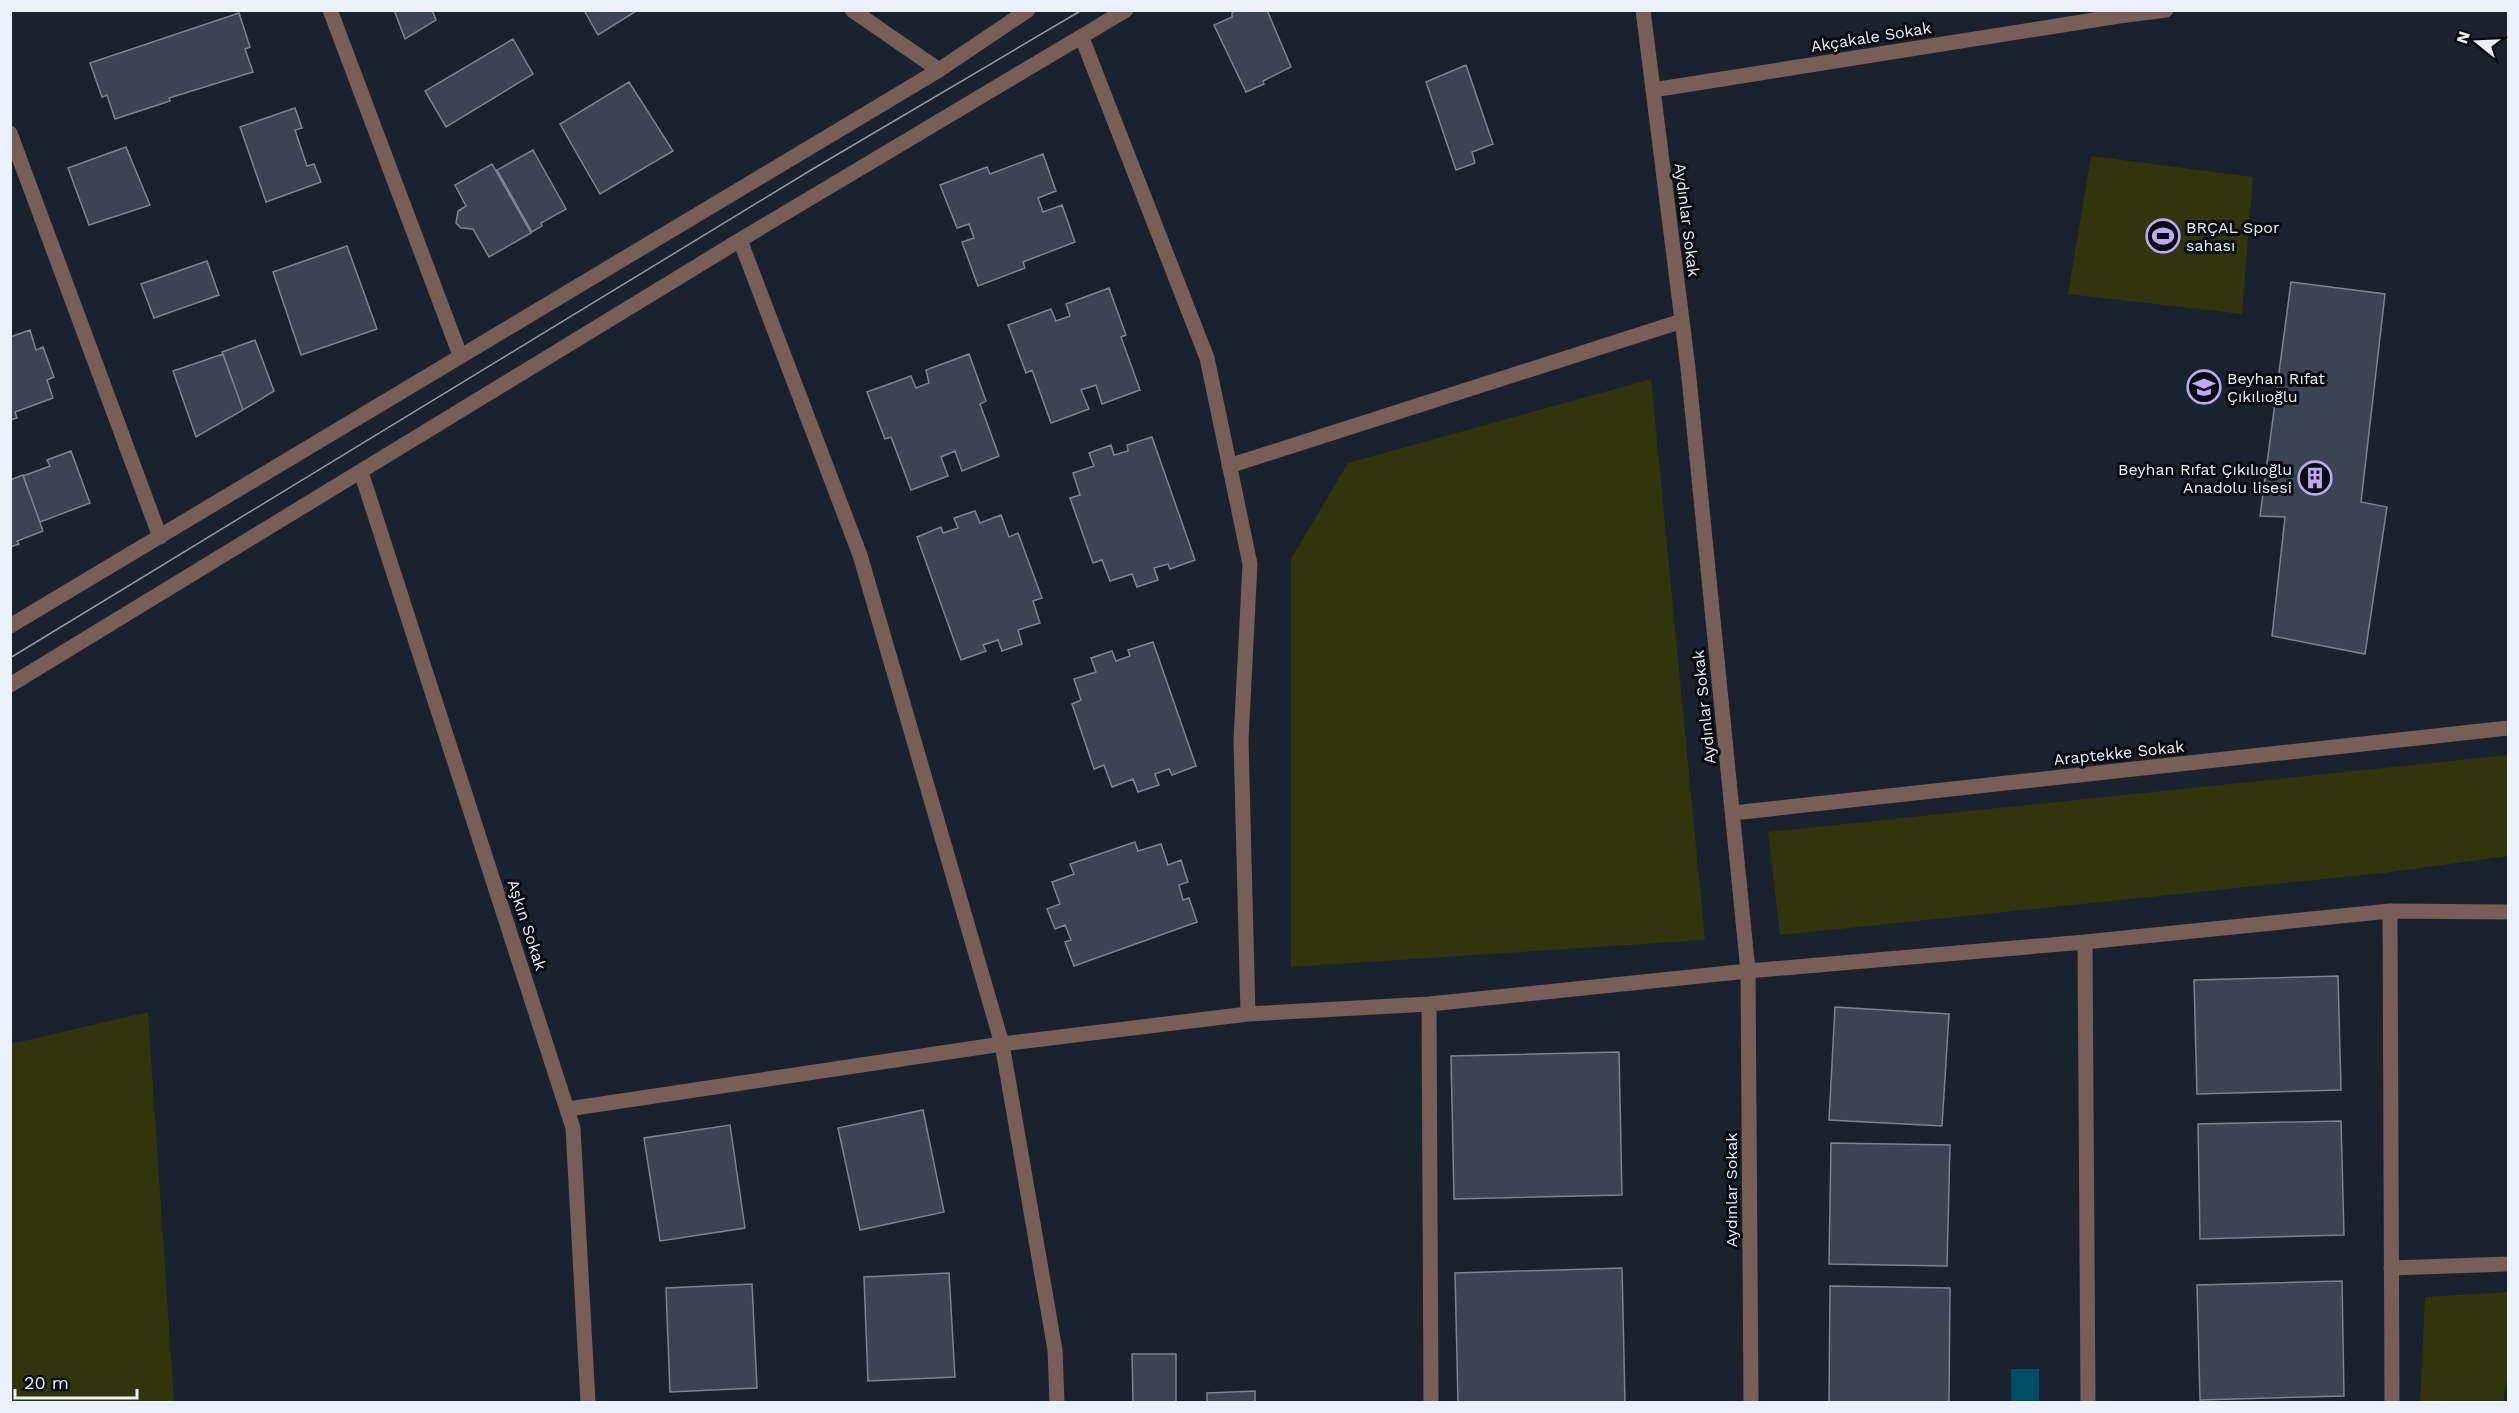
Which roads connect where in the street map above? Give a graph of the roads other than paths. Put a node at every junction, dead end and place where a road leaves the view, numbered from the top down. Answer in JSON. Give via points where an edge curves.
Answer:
{"nodes":[{"id":1,"x":330,"y":10,"type":"edge"},
{"id":2,"x":852,"y":10,"type":"edge"},
{"id":3,"x":1028,"y":10,"type":"edge"},
{"id":4,"x":1125,"y":10,"type":"edge"},
{"id":5,"x":1643,"y":10,"type":"edge"},
{"id":6,"x":2166,"y":10,"type":"edge"},
{"id":7,"x":2118,"y":13,"type":"edge"},
{"id":8,"x":1082,"y":38,"type":"junction"},
{"id":9,"x":939,"y":70,"type":"junction"},
{"id":10,"x":1653,"y":90,"type":"junction"},
{"id":11,"x":10,"y":133,"type":"edge"},
{"id":12,"x":740,"y":240,"type":"junction"},
{"id":13,"x":1682,"y":321,"type":"junction"},
{"id":14,"x":460,"y":355,"type":"junction"},
{"id":15,"x":1229,"y":466,"type":"junction"},
{"id":16,"x":361,"y":472,"type":"junction"},
{"id":17,"x":160,"y":537,"type":"junction"},
{"id":18,"x":10,"y":626,"type":"edge"},
{"id":19,"x":10,"y":685,"type":"edge"},
{"id":20,"x":2508,"y":728,"type":"edge"},
{"id":21,"x":1733,"y":813,"type":"junction"},
{"id":22,"x":2390,"y":911,"type":"junction"},
{"id":23,"x":2508,"y":912,"type":"edge"},
{"id":24,"x":2085,"y":942,"type":"junction"},
{"id":25,"x":1748,"y":970,"type":"junction"},
{"id":26,"x":1429,"y":1004,"type":"junction"},
{"id":27,"x":1248,"y":1014,"type":"junction"},
{"id":28,"x":1002,"y":1044,"type":"junction"},
{"id":29,"x":568,"y":1109,"type":"junction"},
{"id":30,"x":2508,"y":1264,"type":"edge"},
{"id":31,"x":2391,"y":1268,"type":"junction"},
{"id":32,"x":588,"y":1402,"type":"edge"},
{"id":33,"x":1057,"y":1402,"type":"edge"},
{"id":34,"x":1431,"y":1402,"type":"edge"},
{"id":35,"x":1751,"y":1402,"type":"edge"},
{"id":36,"x":2088,"y":1402,"type":"edge"},
{"id":37,"x":2392,"y":1402,"type":"edge"}],
"edges":[{"from":1,"to":14,"type":"street"},
{"from":2,"to":9,"type":"street"},
{"from":3,"to":9,"type":"street"},
{"from":4,"to":8,"type":"street"},
{"from":5,"to":10,"type":"street","name":"Aydınlar Sokak"},
{"from":6,"to":7,"type":"street","name":"Akçakale Sokak"},
{"from":7,"to":10,"type":"street","name":"Akçakale Sokak"},
{"from":8,"to":12,"type":"street"},
{"from":8,"to":15,"type":"street","via":[[1207,358]]},
{"from":9,"to":14,"type":"street"},
{"from":10,"to":13,"type":"street","name":"Aydınlar Sokak"},
{"from":11,"to":17,"type":"street"},
{"from":12,"to":16,"type":"street"},
{"from":12,"to":28,"type":"street","via":[[860,555]]},
{"from":13,"to":15,"type":"street"},
{"from":13,"to":21,"type":"street","name":"Aydınlar Sokak"},
{"from":14,"to":17,"type":"street"},
{"from":15,"to":27,"type":"street","via":[[1250,564],[1241,740]]},
{"from":16,"to":19,"type":"street"},
{"from":16,"to":29,"type":"street","name":"Aşkın Sokak"},
{"from":17,"to":18,"type":"street"},
{"from":20,"to":21,"type":"street","name":"Araptekke Sokak"},
{"from":21,"to":25,"type":"street","name":"Aydınlar Sokak"},
{"from":22,"to":23,"type":"street"},
{"from":22,"to":24,"type":"street"},
{"from":22,"to":31,"type":"street"},
{"from":24,"to":25,"type":"street"},
{"from":24,"to":36,"type":"street"},
{"from":25,"to":26,"type":"street"},
{"from":25,"to":35,"type":"street","name":"Aydınlar Sokak"},
{"from":26,"to":27,"type":"street"},
{"from":26,"to":34,"type":"street"},
{"from":27,"to":28,"type":"street"},
{"from":28,"to":29,"type":"street"},
{"from":28,"to":33,"type":"street","via":[[1055,1350]]},
{"from":29,"to":32,"type":"street","name":"Aşkın Sokak","via":[[573,1128]]},
{"from":30,"to":31,"type":"street"},
{"from":31,"to":37,"type":"street"}]}
